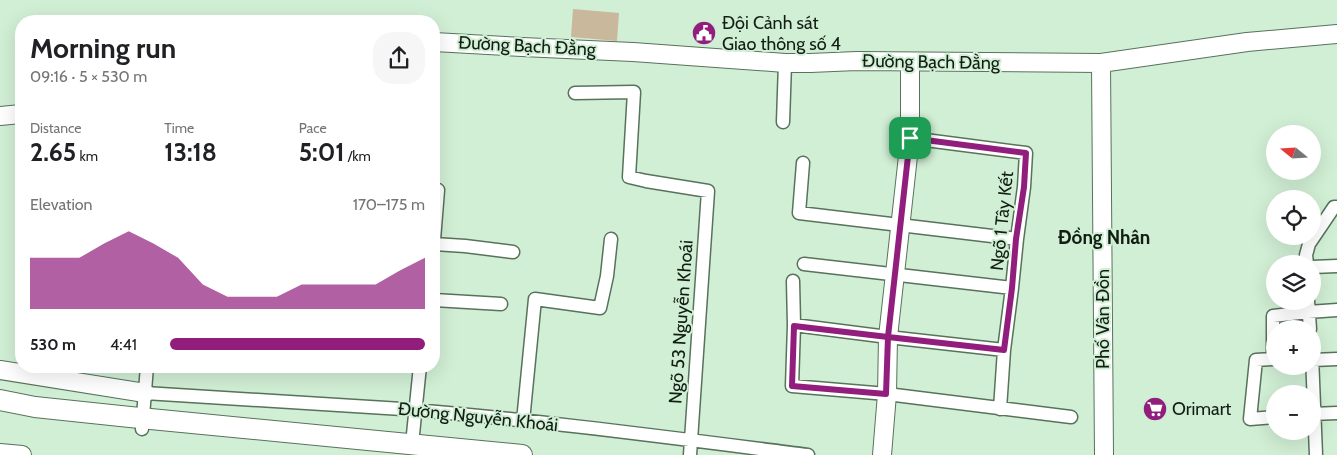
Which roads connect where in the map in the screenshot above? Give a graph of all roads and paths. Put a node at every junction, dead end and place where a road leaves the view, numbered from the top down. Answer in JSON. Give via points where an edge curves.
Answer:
{"nodes":[{"id":1,"x":1337,"y":34,"type":"edge"},
{"id":2,"x":440,"y":42,"type":"edge"},
{"id":3,"x":910,"y":62,"type":"junction"},
{"id":4,"x":785,"y":63,"type":"junction"},
{"id":5,"x":1100,"y":64,"type":"junction"},
{"id":6,"x":576,"y":93,"type":"dead end"},
{"id":7,"x":15,"y":115,"type":"edge"},
{"id":8,"x":0,"y":116,"type":"edge"},
{"id":9,"x":783,"y":122,"type":"dead end"},
{"id":10,"x":910,"y":138,"type":"junction"},
{"id":11,"x":803,"y":162,"type":"dead end"},
{"id":12,"x":1337,"y":207,"type":"edge"},
{"id":13,"x":900,"y":224,"type":"junction"},
{"id":14,"x":611,"y":239,"type":"dead end"},
{"id":15,"x":1016,"y":239,"type":"junction"},
{"id":16,"x":440,"y":244,"type":"edge"},
{"id":17,"x":513,"y":252,"type":"dead end"},
{"id":18,"x":1306,"y":255,"type":"edge"},
{"id":19,"x":804,"y":264,"type":"dead end"},
{"id":20,"x":1337,"y":266,"type":"edge"},
{"id":21,"x":1321,"y":267,"type":"edge"},
{"id":22,"x":895,"y":274,"type":"junction"},
{"id":23,"x":793,"y":281,"type":"dead end"},
{"id":24,"x":1012,"y":288,"type":"junction"},
{"id":25,"x":440,"y":300,"type":"edge"},
{"id":26,"x":501,"y":304,"type":"dead end"},
{"id":27,"x":1321,"y":308,"type":"edge"},
{"id":28,"x":1294,"y":310,"type":"edge"},
{"id":29,"x":1337,"y":310,"type":"edge"},
{"id":30,"x":794,"y":326,"type":"junction"},
{"id":31,"x":888,"y":337,"type":"junction"},
{"id":32,"x":1004,"y":350,"type":"junction"},
{"id":33,"x":1337,"y":359,"type":"edge"},
{"id":34,"x":1321,"y":360,"type":"edge"},
{"id":35,"x":0,"y":370,"type":"edge"},
{"id":36,"x":15,"y":372,"type":"edge"},
{"id":37,"x":19,"y":373,"type":"edge"},
{"id":38,"x":146,"y":373,"type":"edge"},
{"id":39,"x":419,"y":373,"type":"edge"},
{"id":40,"x":145,"y":393,"type":"junction"},
{"id":41,"x":886,"y":394,"type":"junction"},
{"id":42,"x":0,"y":400,"type":"edge"},
{"id":43,"x":1000,"y":409,"type":"junction"},
{"id":44,"x":416,"y":410,"type":"junction"},
{"id":45,"x":1337,"y":413,"type":"edge"},
{"id":46,"x":0,"y":414,"type":"edge"},
{"id":47,"x":1321,"y":414,"type":"edge"},
{"id":48,"x":1071,"y":417,"type":"dead end"},
{"id":49,"x":1266,"y":418,"type":"edge"},
{"id":50,"x":523,"y":421,"type":"junction"},
{"id":51,"x":142,"y":424,"type":"junction"},
{"id":52,"x":691,"y":440,"type":"junction"},
{"id":53,"x":1315,"y":440,"type":"edge"},
{"id":54,"x":406,"y":450,"type":"edge"},
{"id":55,"x":0,"y":453,"type":"edge"},
{"id":56,"x":22,"y":455,"type":"edge"},
{"id":57,"x":522,"y":455,"type":"edge"},
{"id":58,"x":690,"y":455,"type":"edge"},
{"id":59,"x":808,"y":455,"type":"edge"},
{"id":60,"x":882,"y":455,"type":"edge"},
{"id":61,"x":1104,"y":455,"type":"edge"},
{"id":62,"x":1316,"y":455,"type":"edge"}],
"edges":[{"from":1,"to":5,"type":"street","name":"Đường Bạch Đằng","via":[[1247,42]]},
{"from":2,"to":4,"type":"street","name":"Đường Bạch Đằng"},
{"from":3,"to":4,"type":"street","name":"Đường Bạch Đằng"},
{"from":3,"to":5,"type":"street","name":"Đường Bạch Đằng"},
{"from":3,"to":10,"type":"street"},
{"from":4,"to":9,"type":"street"},
{"from":5,"to":61,"type":"street","name":"Phố Vân Đồn"},
{"from":6,"to":52,"type":"street","name":"Ngõ 53 Nguyễn Khoái","via":[[634,92],[629,177],[708,191]]},
{"from":7,"to":8,"type":"street"},
{"from":10,"to":13,"type":"street"},
{"from":10,"to":15,"type":"street","name":"Ngõ 1 Tây Kết","via":[[1026,153]]},
{"from":11,"to":13,"type":"street","via":[[799,213]]},
{"from":12,"to":18,"type":"street","via":[[1309,244]]},
{"from":13,"to":15,"type":"street"},
{"from":13,"to":22,"type":"street"},
{"from":14,"to":50,"type":"street","via":[[600,308],[535,299]]},
{"from":15,"to":24,"type":"street","name":"Ngõ 1 Tây Kết"},
{"from":16,"to":17,"type":"street"},
{"from":19,"to":22,"type":"street"},
{"from":20,"to":21,"type":"street"},
{"from":22,"to":24,"type":"street"},
{"from":22,"to":31,"type":"street"},
{"from":23,"to":30,"type":"street"},
{"from":24,"to":32,"type":"street","name":"Ngõ 1 Tây Kết"},
{"from":25,"to":26,"type":"street"},
{"from":27,"to":29,"type":"street"},
{"from":28,"to":49,"type":"street","via":[[1273,316],[1272,358],[1256,360],[1250,419]]},
{"from":30,"to":31,"type":"street"},
{"from":30,"to":41,"type":"street","via":[[792,386]]},
{"from":31,"to":32,"type":"street"},
{"from":31,"to":41,"type":"street"},
{"from":32,"to":43,"type":"street","name":"Ngõ 1 Tây Kết"},
{"from":33,"to":34,"type":"street"},
{"from":35,"to":36,"type":"street"},
{"from":37,"to":40,"type":"street"},
{"from":38,"to":40,"type":"street"},
{"from":39,"to":44,"type":"street"},
{"from":40,"to":44,"type":"street","name":"Đường Nguyễn Khoái"},
{"from":40,"to":51,"type":"street"},
{"from":41,"to":43,"type":"street"},
{"from":41,"to":60,"type":"street"},
{"from":42,"to":51,"type":"main road"},
{"from":43,"to":48,"type":"street"},
{"from":44,"to":50,"type":"street","name":"Đường Nguyễn Khoái"},
{"from":44,"to":54,"type":"street"},
{"from":45,"to":47,"type":"street"},
{"from":46,"to":51,"type":"main road"},
{"from":50,"to":52,"type":"street","name":"Đường Nguyễn Khoái"},
{"from":51,"to":54,"type":"main road","name":"Đường Nguyễn Khoái"},
{"from":52,"to":58,"type":"street","name":"Ngõ 53 Nguyễn Khoái"},
{"from":52,"to":59,"type":"street","name":"Đường Nguyễn Khoái"},
{"from":53,"to":62,"type":"street"},
{"from":54,"to":57,"type":"main road","name":"Đường Nguyễn Khoái"},
{"from":55,"to":56,"type":"street"}]}
